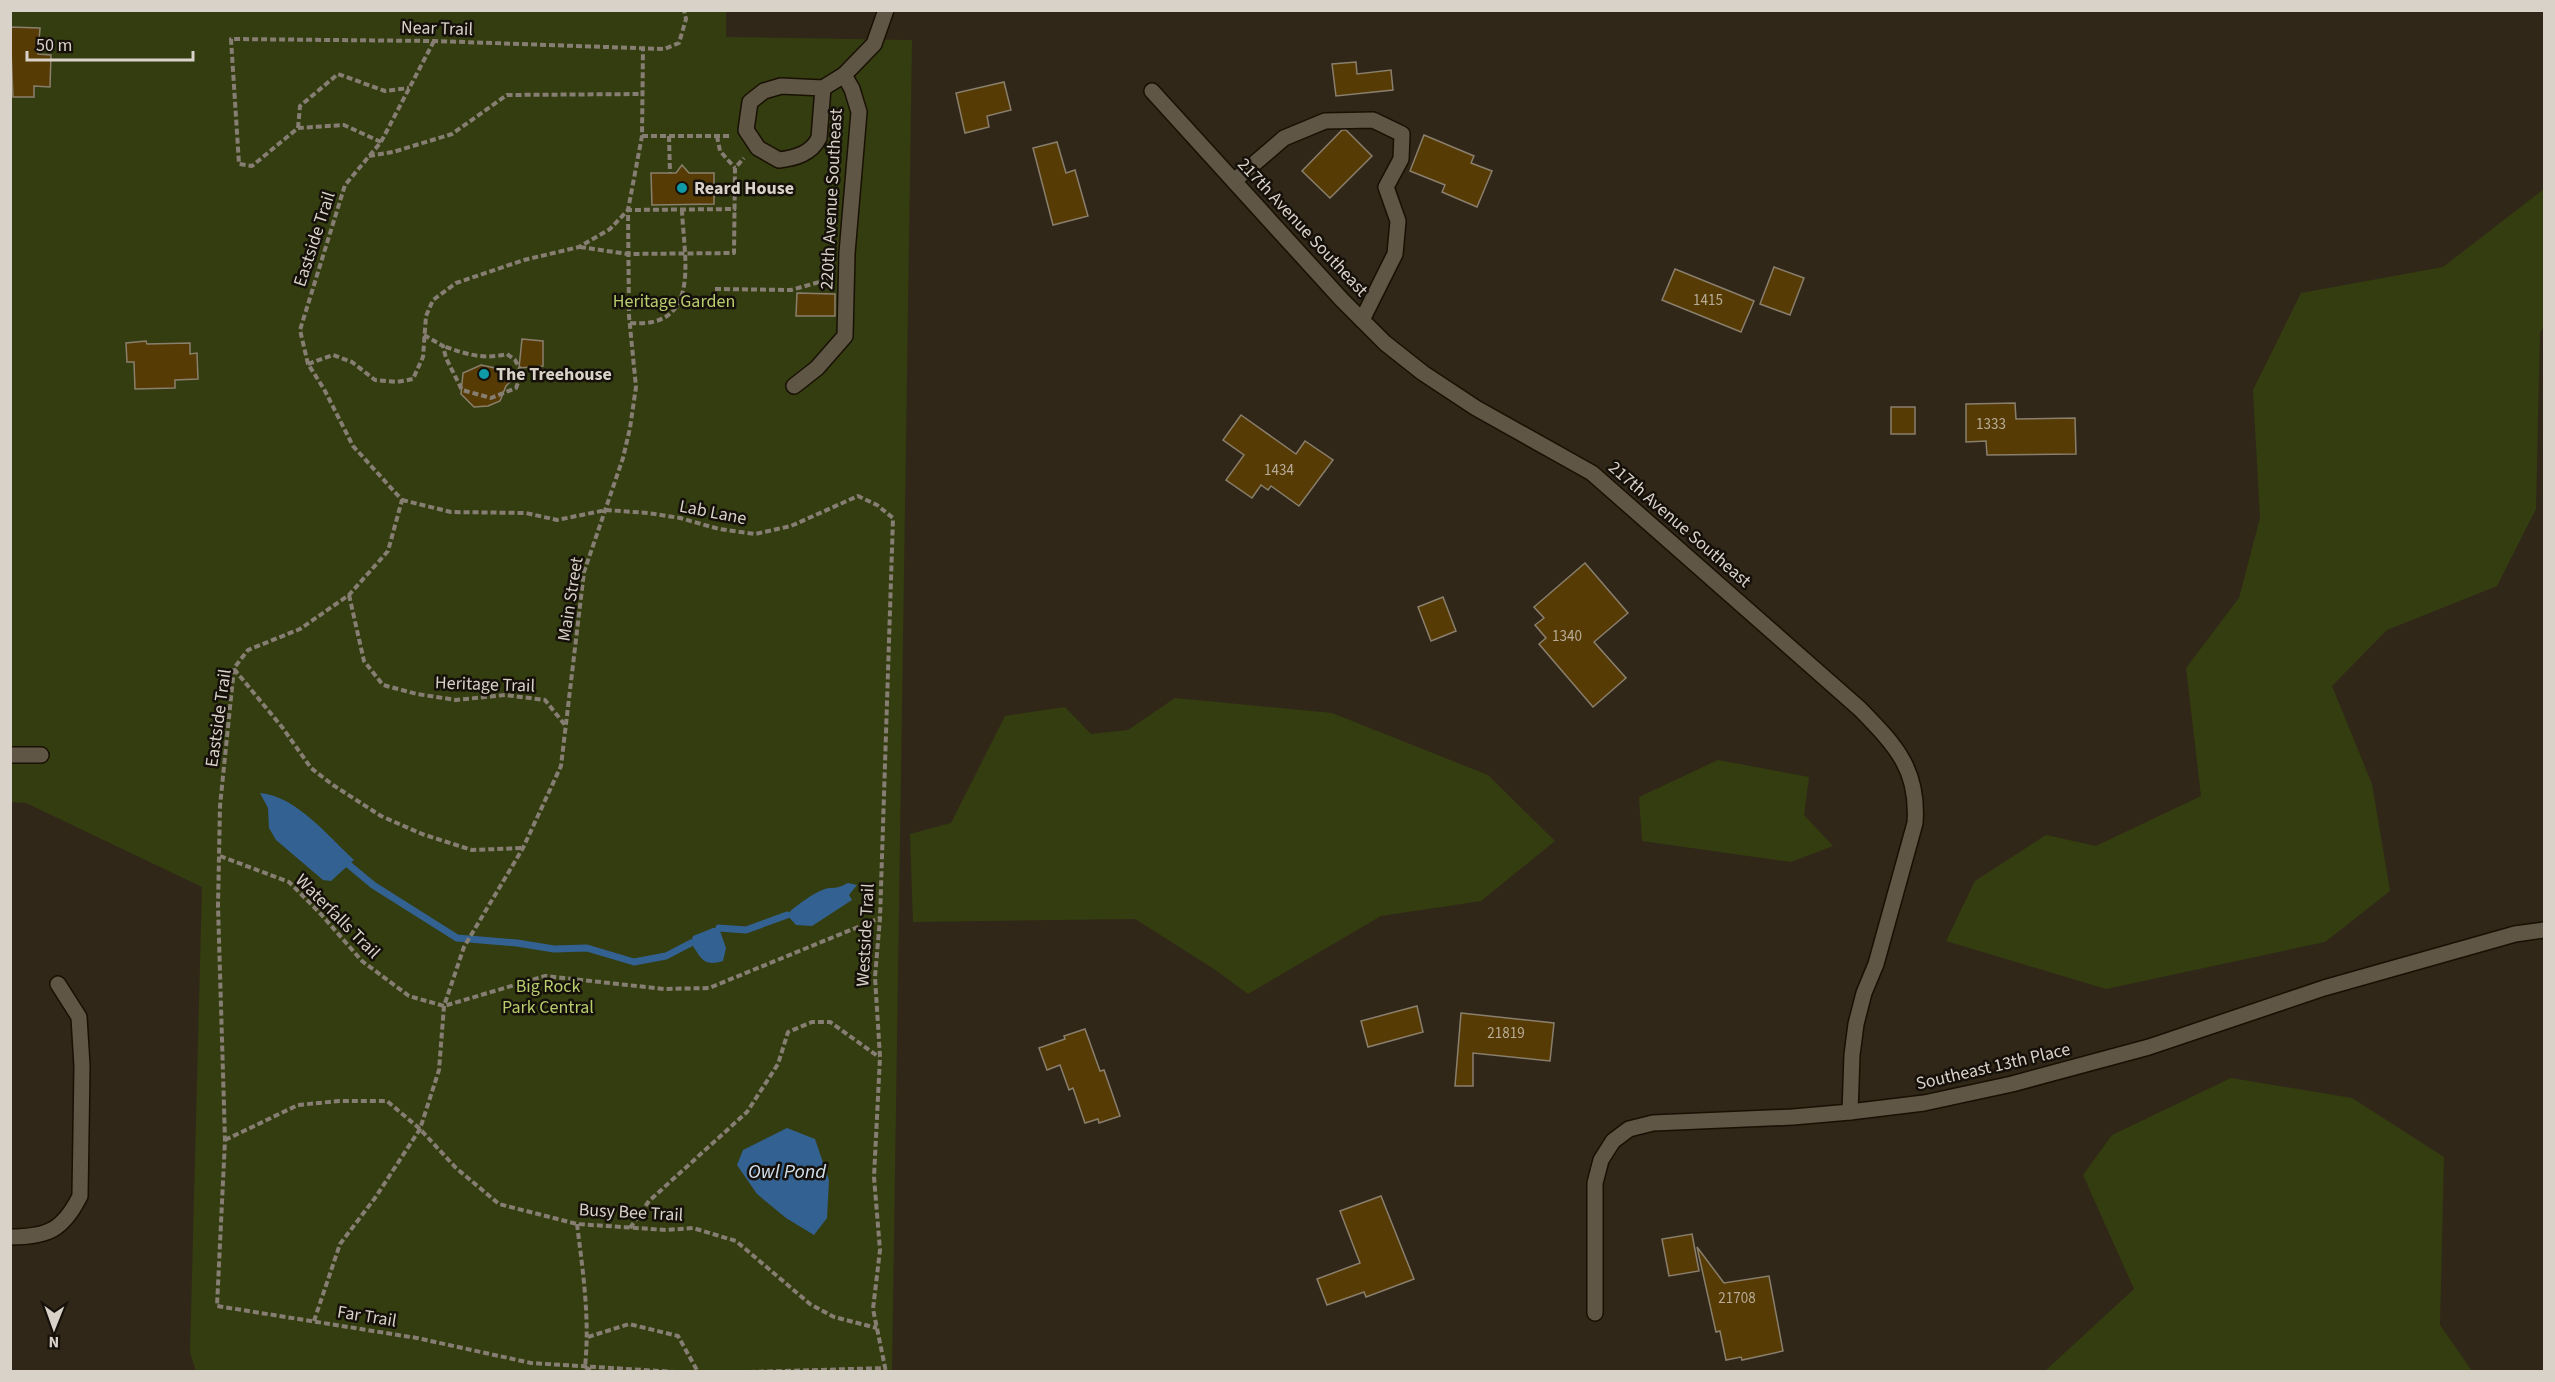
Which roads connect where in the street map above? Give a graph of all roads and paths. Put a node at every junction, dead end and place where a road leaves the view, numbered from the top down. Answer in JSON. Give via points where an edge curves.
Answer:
{"nodes":[{"id":1,"x":684,"y":10,"type":"edge"},
{"id":2,"x":886,"y":10,"type":"edge"},
{"id":3,"x":435,"y":41,"type":"junction"},
{"id":4,"x":643,"y":48,"type":"junction"},
{"id":5,"x":844,"y":75,"type":"junction"},
{"id":6,"x":410,"y":88,"type":"junction"},
{"id":7,"x":823,"y":88,"type":"junction"},
{"id":8,"x":1152,"y":91,"type":"dead end"},
{"id":9,"x":643,"y":94,"type":"junction"},
{"id":10,"x":298,"y":128,"type":"junction"},
{"id":11,"x":746,"y":130,"type":"junction"},
{"id":12,"x":642,"y":136,"type":"junction"},
{"id":13,"x":669,"y":136,"type":"junction"},
{"id":14,"x":717,"y":136,"type":"junction"},
{"id":15,"x":381,"y":142,"type":"junction"},
{"id":16,"x":758,"y":148,"type":"junction"},
{"id":17,"x":369,"y":156,"type":"junction"},
{"id":18,"x":735,"y":168,"type":"junction"},
{"id":19,"x":670,"y":173,"type":"dead end"},
{"id":20,"x":1234,"y":181,"type":"junction"},
{"id":21,"x":736,"y":209,"type":"junction"},
{"id":22,"x":628,"y":210,"type":"junction"},
{"id":23,"x":682,"y":211,"type":"junction"},
{"id":24,"x":579,"y":247,"type":"junction"},
{"id":25,"x":628,"y":254,"type":"junction"},
{"id":26,"x":684,"y":254,"type":"junction"},
{"id":27,"x":846,"y":275,"type":"junction"},
{"id":28,"x":715,"y":289,"type":"dead end"},
{"id":29,"x":1362,"y":320,"type":"junction"},
{"id":30,"x":630,"y":323,"type":"junction"},
{"id":31,"x":424,"y":335,"type":"junction"},
{"id":32,"x":443,"y":346,"type":"junction"},
{"id":33,"x":308,"y":363,"type":"junction"},
{"id":34,"x":794,"y":386,"type":"dead end"},
{"id":35,"x":402,"y":500,"type":"junction"},
{"id":36,"x":878,"y":505,"type":"joint"},
{"id":37,"x":606,"y":510,"type":"junction"},
{"id":38,"x":349,"y":595,"type":"junction"},
{"id":39,"x":234,"y":668,"type":"junction"},
{"id":40,"x":566,"y":726,"type":"junction"},
{"id":41,"x":10,"y":755,"type":"edge"},
{"id":42,"x":41,"y":755,"type":"dead end"},
{"id":43,"x":523,"y":848,"type":"junction"},
{"id":44,"x":220,"y":856,"type":"junction"},
{"id":45,"x":880,"y":918,"type":"junction"},
{"id":46,"x":2544,"y":930,"type":"edge"},
{"id":47,"x":58,"y":984,"type":"dead end"},
{"id":48,"x":444,"y":1006,"type":"junction"},
{"id":49,"x":880,"y":1057,"type":"junction"},
{"id":50,"x":1850,"y":1112,"type":"junction"},
{"id":51,"x":420,"y":1129,"type":"junction"},
{"id":52,"x":225,"y":1140,"type":"junction"},
{"id":53,"x":577,"y":1224,"type":"junction"},
{"id":54,"x":630,"y":1228,"type":"junction"},
{"id":55,"x":10,"y":1237,"type":"edge"},
{"id":56,"x":1595,"y":1313,"type":"dead end"},
{"id":57,"x":314,"y":1322,"type":"junction"},
{"id":58,"x":877,"y":1328,"type":"junction"},
{"id":59,"x":588,"y":1337,"type":"junction"},
{"id":60,"x":585,"y":1367,"type":"junction"},
{"id":61,"x":886,"y":1370,"type":"edge"},
{"id":62,"x":594,"y":1371,"type":"edge"},
{"id":63,"x":676,"y":1371,"type":"edge"},
{"id":64,"x":698,"y":1371,"type":"edge"},
{"id":65,"x":749,"y":1371,"type":"edge"}],
"edges":[{"from":1,"to":4,"type":"path","via":[[686,20],[679,43],[663,49]]},
{"from":2,"to":5,"type":"street","via":[[874,44]]},
{"from":3,"to":4,"type":"path","name":"Near Trail"},
{"from":3,"to":6,"type":"path","name":"Eastside Trail"},
{"from":3,"to":10,"type":"path","name":"Near Trail","via":[[231,39],[238,164],[252,166]]},
{"from":4,"to":9,"type":"path","name":"Main Street"},
{"from":5,"to":7,"type":"street"},
{"from":5,"to":27,"type":"street","name":"220th Avenue Southeast","via":[[859,112]]},
{"from":6,"to":10,"type":"path","via":[[385,91],[338,74],[300,106]]},
{"from":6,"to":15,"type":"path","name":"Eastside Trail"},
{"from":7,"to":11,"type":"street","via":[[781,86],[764,91],[750,102]]},
{"from":7,"to":16,"type":"street","via":[[816,145],[798,158],[779,160]]},
{"from":8,"to":20,"type":"street","name":"217th Avenue Southeast"},
{"from":9,"to":12,"type":"path","name":"Main Street"},
{"from":9,"to":17,"type":"path","via":[[507,95],[452,134]]},
{"from":10,"to":15,"type":"path","via":[[344,125]]},
{"from":11,"to":14,"type":"path","via":[[734,136]]},
{"from":11,"to":16,"type":"street"},
{"from":12,"to":13,"type":"path"},
{"from":12,"to":22,"type":"path","name":"Main Street"},
{"from":13,"to":14,"type":"path"},
{"from":13,"to":19,"type":"path"},
{"from":14,"to":18,"type":"path","via":[[720,151]]},
{"from":15,"to":17,"type":"path","name":"Eastside Trail"},
{"from":16,"to":18,"type":"path"},
{"from":17,"to":33,"type":"path","name":"Eastside Trail","via":[[345,185],[300,330]]},
{"from":18,"to":21,"type":"path"},
{"from":20,"to":29,"type":"street","name":"217th Avenue Southeast"},
{"from":20,"to":29,"type":"street","via":[[1284,138],[1325,121],[1373,120],[1402,134],[1401,159],[1386,187],[1398,220],[1395,254]]},
{"from":21,"to":23,"type":"path"},
{"from":21,"to":26,"type":"path","via":[[734,253]]},
{"from":22,"to":23,"type":"path"},
{"from":22,"to":24,"type":"path","via":[[610,229]]},
{"from":22,"to":25,"type":"path","name":"Main Street"},
{"from":23,"to":26,"type":"path"},
{"from":24,"to":25,"type":"path"},
{"from":24,"to":31,"type":"path","via":[[456,283],[433,300]]},
{"from":25,"to":26,"type":"path"},
{"from":25,"to":30,"type":"path","name":"Main Street"},
{"from":26,"to":30,"type":"path","via":[[684,294],[671,314],[645,324]]},
{"from":27,"to":28,"type":"path","via":[[791,290]]},
{"from":27,"to":34,"type":"street","name":"220th Avenue Southeast","via":[[845,336],[817,368]]},
{"from":29,"to":50,"type":"street","name":"217th Avenue Southeast","via":[[1423,373],[1476,408],[1592,473],[1893,742],[1914,784],[1915,823],[1856,1024]]},
{"from":30,"to":37,"type":"path","name":"Main Street","via":[[636,387],[628,438]]},
{"from":31,"to":32,"type":"path"},
{"from":31,"to":33,"type":"path","via":[[423,357],[413,380],[375,380],[352,362],[333,355]]},
{"from":32,"to":32,"type":"path","via":[[462,390],[491,398],[516,388],[522,372],[507,354],[492,358]]},
{"from":33,"to":35,"type":"path","name":"Eastside Trail","via":[[353,446]]},
{"from":35,"to":37,"type":"path","name":"Lab Lane","via":[[451,512],[526,513],[557,520]]},
{"from":35,"to":38,"type":"path","name":"Eastside Trail","via":[[388,551]]},
{"from":36,"to":37,"type":"path","name":"Lab Lane","via":[[858,496],[791,526],[755,534],[680,518]]},
{"from":36,"to":45,"type":"path","name":"Westside Trail","via":[[893,518]]},
{"from":37,"to":40,"type":"path","name":"Main Street","via":[[584,572]]},
{"from":38,"to":39,"type":"path","name":"Eastside Trail","via":[[300,630],[248,650]]},
{"from":38,"to":40,"type":"path","name":"Heritage Trail","via":[[364,661],[383,686],[456,700],[505,695],[545,700]]},
{"from":39,"to":43,"type":"path","via":[[311,768],[381,816],[472,850]]},
{"from":39,"to":44,"type":"path","name":"Eastside Trail","via":[[220,806]]},
{"from":40,"to":43,"type":"path","name":"Main Street","via":[[561,766]]},
{"from":41,"to":42,"type":"street"},
{"from":43,"to":48,"type":"path","name":"Main Street","via":[[464,947]]},
{"from":44,"to":48,"type":"path","name":"Waterfalls Trail","via":[[289,882],[362,961],[409,996]]},
{"from":44,"to":52,"type":"path","name":"Eastside Trail"},
{"from":45,"to":48,"type":"path","via":[[709,988],[664,989],[545,976]]},
{"from":45,"to":49,"type":"path","name":"Westside Trail","via":[[875,977]]},
{"from":46,"to":50,"type":"street","name":"Southeast 13th Place","via":[[2516,934],[2333,986],[2149,1047],[2012,1084],[1924,1103]]},
{"from":47,"to":55,"type":"street","via":[[79,1017],[80,1196],[58,1228],[33,1237]]},
{"from":48,"to":51,"type":"path","name":"Main Street","via":[[439,1070]]},
{"from":49,"to":54,"type":"path","via":[[830,1022],[812,1022],[788,1032],[778,1064],[747,1112],[649,1201]]},
{"from":49,"to":58,"type":"path","name":"Westside Trail","via":[[874,1177],[880,1250],[873,1309]]},
{"from":50,"to":56,"type":"street","name":"Southeast 13th Place","via":[[1653,1123],[1629,1129],[1613,1141],[1601,1160],[1595,1183]]},
{"from":51,"to":52,"type":"path","name":"Busy Bee Trail","via":[[387,1101],[339,1101],[298,1105]]},
{"from":51,"to":53,"type":"path","name":"Busy Bee Trail","via":[[456,1168],[500,1204]]},
{"from":51,"to":57,"type":"path","name":"Main Street","via":[[340,1244]]},
{"from":52,"to":57,"type":"path","name":"Far Trail","via":[[217,1306]]},
{"from":53,"to":54,"type":"path","name":"Busy Bee Trail"},
{"from":53,"to":59,"type":"path"},
{"from":54,"to":58,"type":"path","name":"Busy Bee Trail","via":[[693,1228],[736,1241],[810,1304],[834,1317]]},
{"from":57,"to":60,"type":"path","name":"Far Trail","via":[[417,1338],[531,1363]]},
{"from":58,"to":61,"type":"path","name":"Westside Trail"},
{"from":59,"to":60,"type":"path"},
{"from":59,"to":64,"type":"path","via":[[629,1324],[678,1336]]},
{"from":60,"to":62,"type":"path"},
{"from":60,"to":63,"type":"path","name":"Far Trail"},
{"from":61,"to":65,"type":"path"}]}
